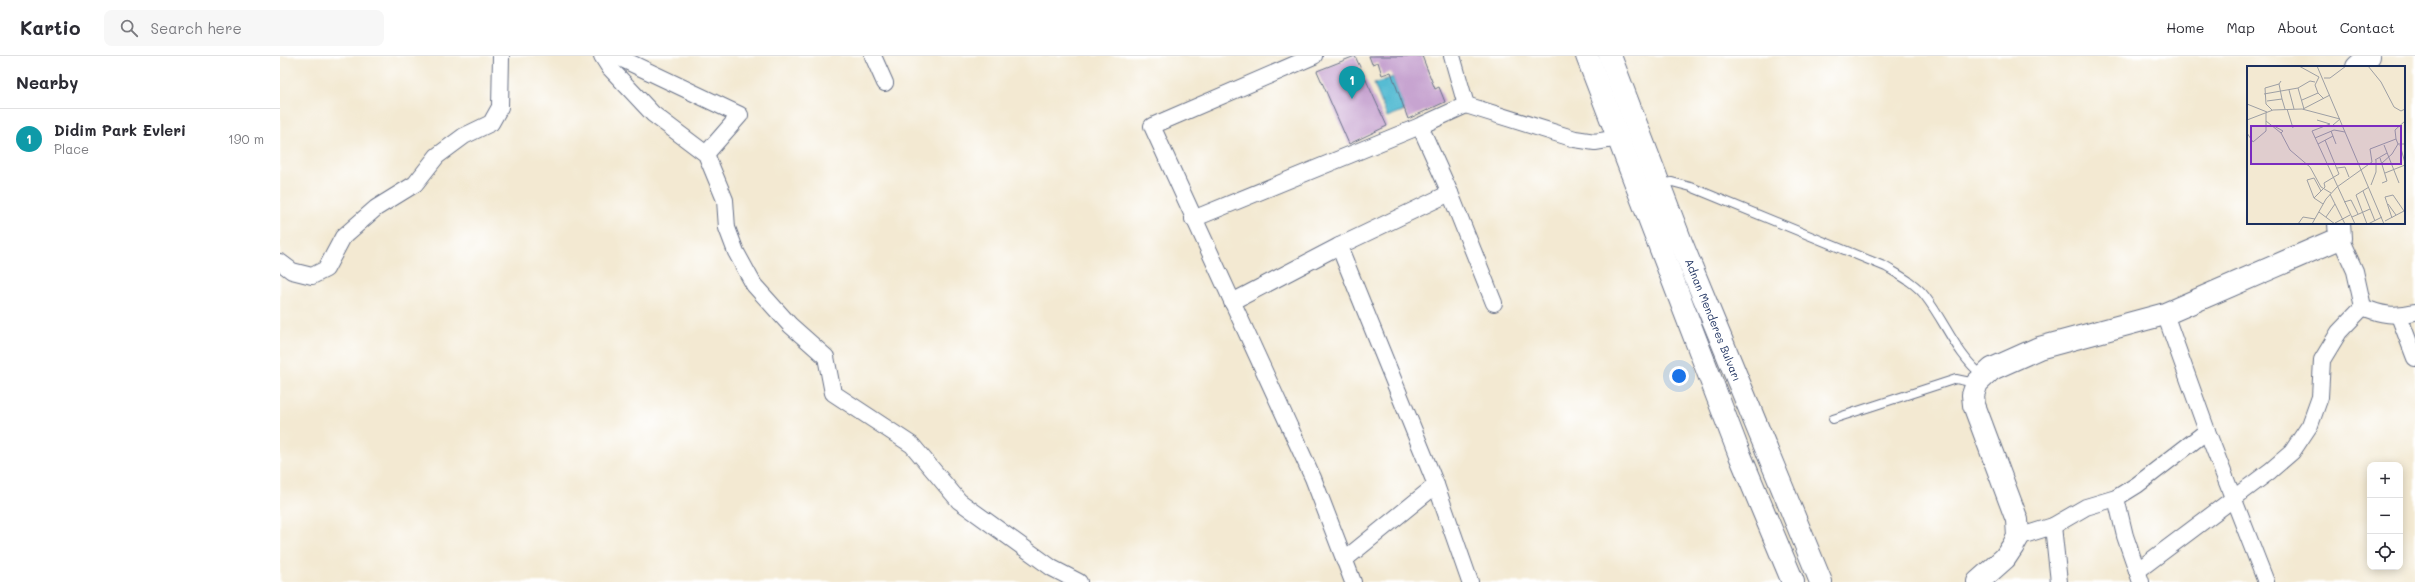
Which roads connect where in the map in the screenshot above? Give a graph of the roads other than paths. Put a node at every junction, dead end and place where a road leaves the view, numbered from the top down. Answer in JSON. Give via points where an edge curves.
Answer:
{"nodes":[{"id":1,"x":501,"y":56,"type":"edge"},
{"id":2,"x":602,"y":56,"type":"edge"},
{"id":3,"x":616,"y":56,"type":"edge"},
{"id":4,"x":873,"y":56,"type":"edge"},
{"id":5,"x":1314,"y":56,"type":"edge"},
{"id":6,"x":1452,"y":56,"type":"edge"},
{"id":7,"x":1587,"y":56,"type":"edge"},
{"id":8,"x":1610,"y":56,"type":"edge"},
{"id":9,"x":2369,"y":56,"type":"edge"},
{"id":10,"x":2358,"y":66,"type":"edge"},
{"id":11,"x":885,"y":83,"type":"dead end"},
{"id":12,"x":1466,"y":105,"type":"junction"},
{"id":13,"x":1420,"y":126,"type":"junction"},
{"id":14,"x":1619,"y":138,"type":"junction"},
{"id":15,"x":706,"y":154,"type":"junction"},
{"id":16,"x":1659,"y":184,"type":"junction"},
{"id":17,"x":1450,"y":193,"type":"junction"},
{"id":18,"x":1193,"y":219,"type":"junction"},
{"id":19,"x":2340,"y":231,"type":"edge"},
{"id":20,"x":1339,"y":246,"type":"junction"},
{"id":21,"x":280,"y":262,"type":"edge"},
{"id":22,"x":1232,"y":302,"type":"junction"},
{"id":23,"x":1494,"y":303,"type":"dead end"},
{"id":24,"x":2363,"y":307,"type":"junction"},
{"id":25,"x":2415,"y":312,"type":"edge"},
{"id":26,"x":2165,"y":314,"type":"junction"},
{"id":27,"x":2398,"y":316,"type":"junction"},
{"id":28,"x":2415,"y":358,"type":"edge"},
{"id":29,"x":1980,"y":379,"type":"junction"},
{"id":30,"x":1833,"y":419,"type":"dead end"},
{"id":31,"x":2207,"y":431,"type":"junction"},
{"id":32,"x":1436,"y":485,"type":"junction"},
{"id":33,"x":2116,"y":498,"type":"junction"},
{"id":34,"x":2235,"y":498,"type":"junction"},
{"id":35,"x":2053,"y":526,"type":"junction"},
{"id":36,"x":2018,"y":536,"type":"junction"},
{"id":37,"x":1344,"y":560,"type":"junction"},
{"id":38,"x":2139,"y":576,"type":"edge"},
{"id":39,"x":1079,"y":582,"type":"edge"},
{"id":40,"x":1353,"y":582,"type":"edge"},
{"id":41,"x":1470,"y":582,"type":"edge"},
{"id":42,"x":1793,"y":582,"type":"edge"},
{"id":43,"x":1821,"y":582,"type":"edge"},
{"id":44,"x":1978,"y":582,"type":"edge"},
{"id":45,"x":2059,"y":582,"type":"edge"},
{"id":46,"x":2266,"y":582,"type":"edge"}],
"edges":[{"from":1,"to":21,"type":"street","via":[[500,108],[491,123],[464,136],[437,156],[415,184],[376,208],[343,237],[326,269],[312,276],[292,271]]},
{"from":2,"to":15,"type":"street","via":[[608,67],[653,114]]},
{"from":3,"to":15,"type":"street","via":[[740,115]]},
{"from":4,"to":11,"type":"street"},
{"from":5,"to":18,"type":"street","via":[[1152,126]]},
{"from":6,"to":12,"type":"street"},
{"from":7,"to":14,"type":"main road","name":"Adnan Menderes Bulvarı"},
{"from":8,"to":16,"type":"main road","name":"Adnan Menderes Bulvarı"},
{"from":9,"to":10,"type":"main road"},
{"from":12,"to":13,"type":"street"},
{"from":12,"to":14,"type":"street","via":[[1575,139],[1595,142]]},
{"from":13,"to":17,"type":"street"},
{"from":13,"to":18,"type":"street"},
{"from":14,"to":42,"type":"main road","name":"Adnan Menderes Bulvarı","via":[[1739,453]]},
{"from":15,"to":39,"type":"street","via":[[725,200],[727,228],[736,252],[754,285],[790,325],[826,357],[833,393],[912,445],[959,501],[1052,568]]},
{"from":16,"to":29,"type":"lane","via":[[1672,182],[1690,187],[1886,267],[1925,295]]},
{"from":16,"to":43,"type":"main road","name":"Adnan Menderes Bulvarı"},
{"from":17,"to":20,"type":"street"},
{"from":17,"to":23,"type":"street"},
{"from":18,"to":22,"type":"street"},
{"from":19,"to":24,"type":"street","via":[[2355,271]]},
{"from":19,"to":26,"type":"main road"},
{"from":20,"to":22,"type":"street"},
{"from":20,"to":32,"type":"street"},
{"from":22,"to":37,"type":"street","via":[[1313,478]]},
{"from":24,"to":27,"type":"street","via":[[2378,314]]},
{"from":24,"to":34,"type":"street","via":[[2339,332],[2322,360],[2320,397],[2310,425],[2292,452]]},
{"from":25,"to":27,"type":"street"},
{"from":26,"to":29,"type":"main road","via":[[2039,348],[1992,369]]},
{"from":26,"to":31,"type":"street"},
{"from":27,"to":28,"type":"street"},
{"from":29,"to":30,"type":"lane","via":[[1956,379]]},
{"from":29,"to":36,"type":"main road","via":[[1974,395],[1974,405],[2017,520]]},
{"from":31,"to":33,"type":"street"},
{"from":31,"to":34,"type":"street"},
{"from":32,"to":37,"type":"street"},
{"from":32,"to":41,"type":"street"},
{"from":33,"to":35,"type":"street","via":[[2086,507]]},
{"from":33,"to":38,"type":"street"},
{"from":34,"to":38,"type":"street"},
{"from":34,"to":46,"type":"street"},
{"from":35,"to":36,"type":"street"},
{"from":35,"to":45,"type":"street"},
{"from":36,"to":44,"type":"main road","via":[[2005,558]]},
{"from":37,"to":40,"type":"street"}]}
